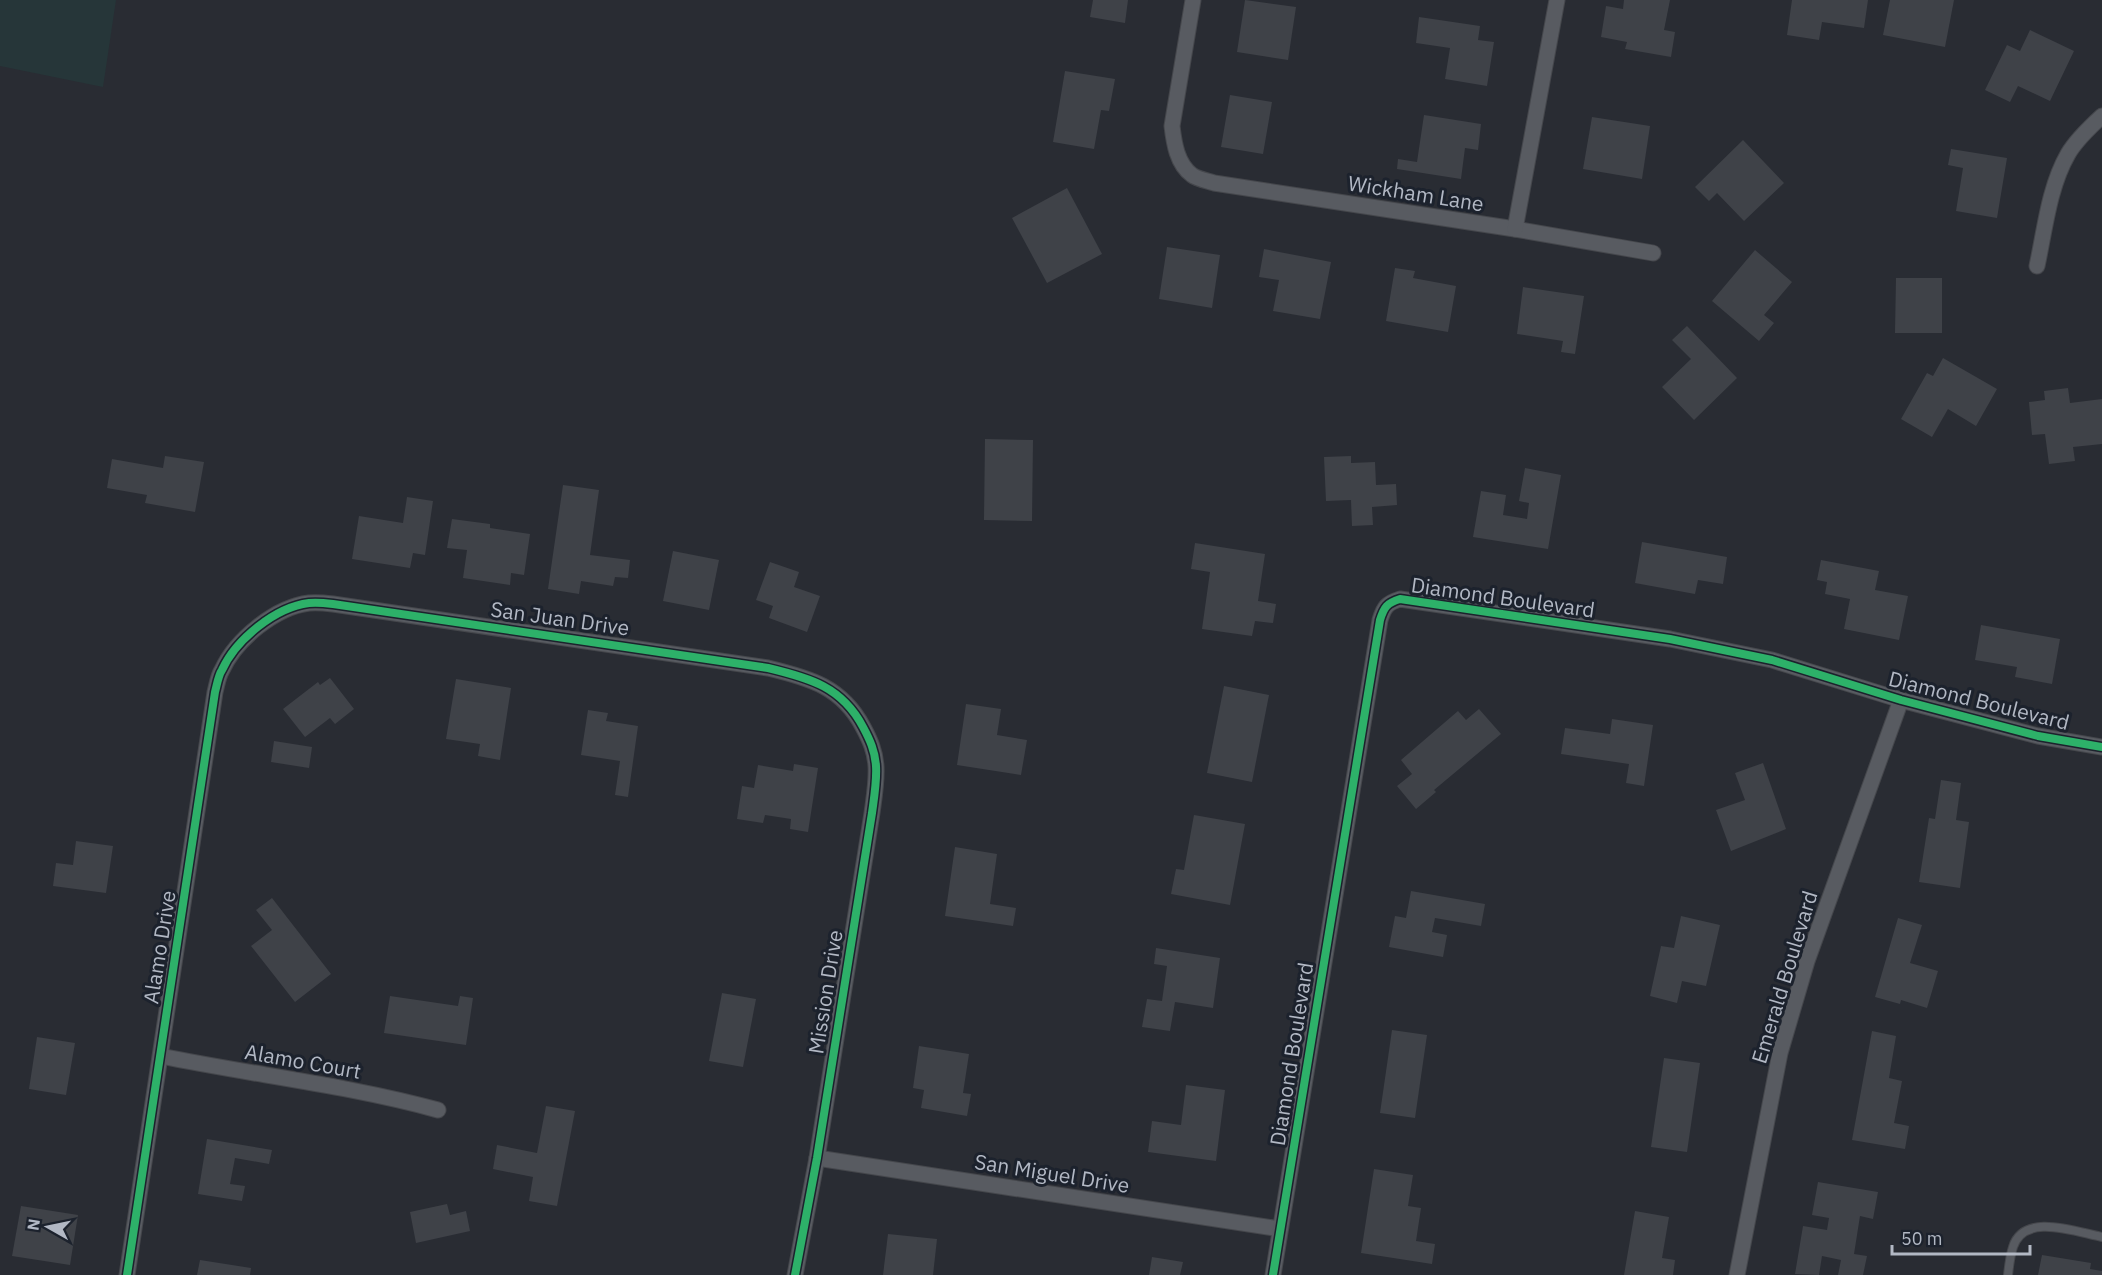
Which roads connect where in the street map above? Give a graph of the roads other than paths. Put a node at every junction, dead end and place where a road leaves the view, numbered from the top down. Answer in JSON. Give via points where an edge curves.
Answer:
{"nodes":[{"id":1,"x":1193,"y":0,"type":"edge"},
{"id":2,"x":1557,"y":0,"type":"edge"},
{"id":3,"x":2102,"y":116,"type":"edge"},
{"id":4,"x":1515,"y":229,"type":"junction"},
{"id":5,"x":1653,"y":253,"type":"dead end"},
{"id":6,"x":2037,"y":266,"type":"dead end"},
{"id":7,"x":249,"y":635,"type":"joint"},
{"id":8,"x":1901,"y":700,"type":"junction"},
{"id":9,"x":858,"y":717,"type":"joint"},
{"id":10,"x":2102,"y":747,"type":"edge"},
{"id":11,"x":161,"y":1056,"type":"junction"},
{"id":12,"x":438,"y":1110,"type":"dead end"},
{"id":13,"x":817,"y":1158,"type":"junction"},
{"id":14,"x":1280,"y":1229,"type":"junction"},
{"id":15,"x":2102,"y":1237,"type":"edge"},
{"id":16,"x":127,"y":1275,"type":"edge"},
{"id":17,"x":795,"y":1275,"type":"edge"},
{"id":18,"x":1273,"y":1275,"type":"edge"},
{"id":19,"x":1737,"y":1275,"type":"edge"},
{"id":20,"x":2008,"y":1275,"type":"edge"}],
"edges":[{"from":1,"to":4,"type":"street","name":"Wickham Lane","via":[[1172,126],[1174,146],[1192,175],[1214,183]]},
{"from":2,"to":4,"type":"street"},
{"from":3,"to":6,"type":"street","via":[[2069,153],[2056,182]]},
{"from":4,"to":5,"type":"street","name":"Wickham Lane"},
{"from":7,"to":9,"type":"street","name":"San Juan Drive","via":[[288,608],[309,603],[333,604],[768,668],[828,688],[845,700]]},
{"from":7,"to":11,"type":"street","name":"Alamo Drive","via":[[221,670],[215,692]]},
{"from":8,"to":10,"type":"street","name":"Diamond Boulevard","via":[[2038,736]]},
{"from":8,"to":14,"type":"street","name":"Diamond Boulevard","via":[[1772,660],[1670,639],[1400,599],[1384,608]]},
{"from":8,"to":19,"type":"street","name":"Emerald Boulevard","via":[[1807,961],[1780,1053]]},
{"from":9,"to":13,"type":"street","name":"Mission Drive","via":[[873,746],[873,801]]},
{"from":11,"to":12,"type":"street","name":"Alamo Court","via":[[392,1097]]},
{"from":11,"to":16,"type":"street","name":"Alamo Drive"},
{"from":13,"to":14,"type":"street","name":"San Miguel Drive"},
{"from":13,"to":17,"type":"street","name":"Mission Drive"},
{"from":14,"to":18,"type":"street","name":"Diamond Boulevard"},
{"from":15,"to":20,"type":"lane","via":[[2043,1226],[2029,1229],[2013,1246]]}]}
